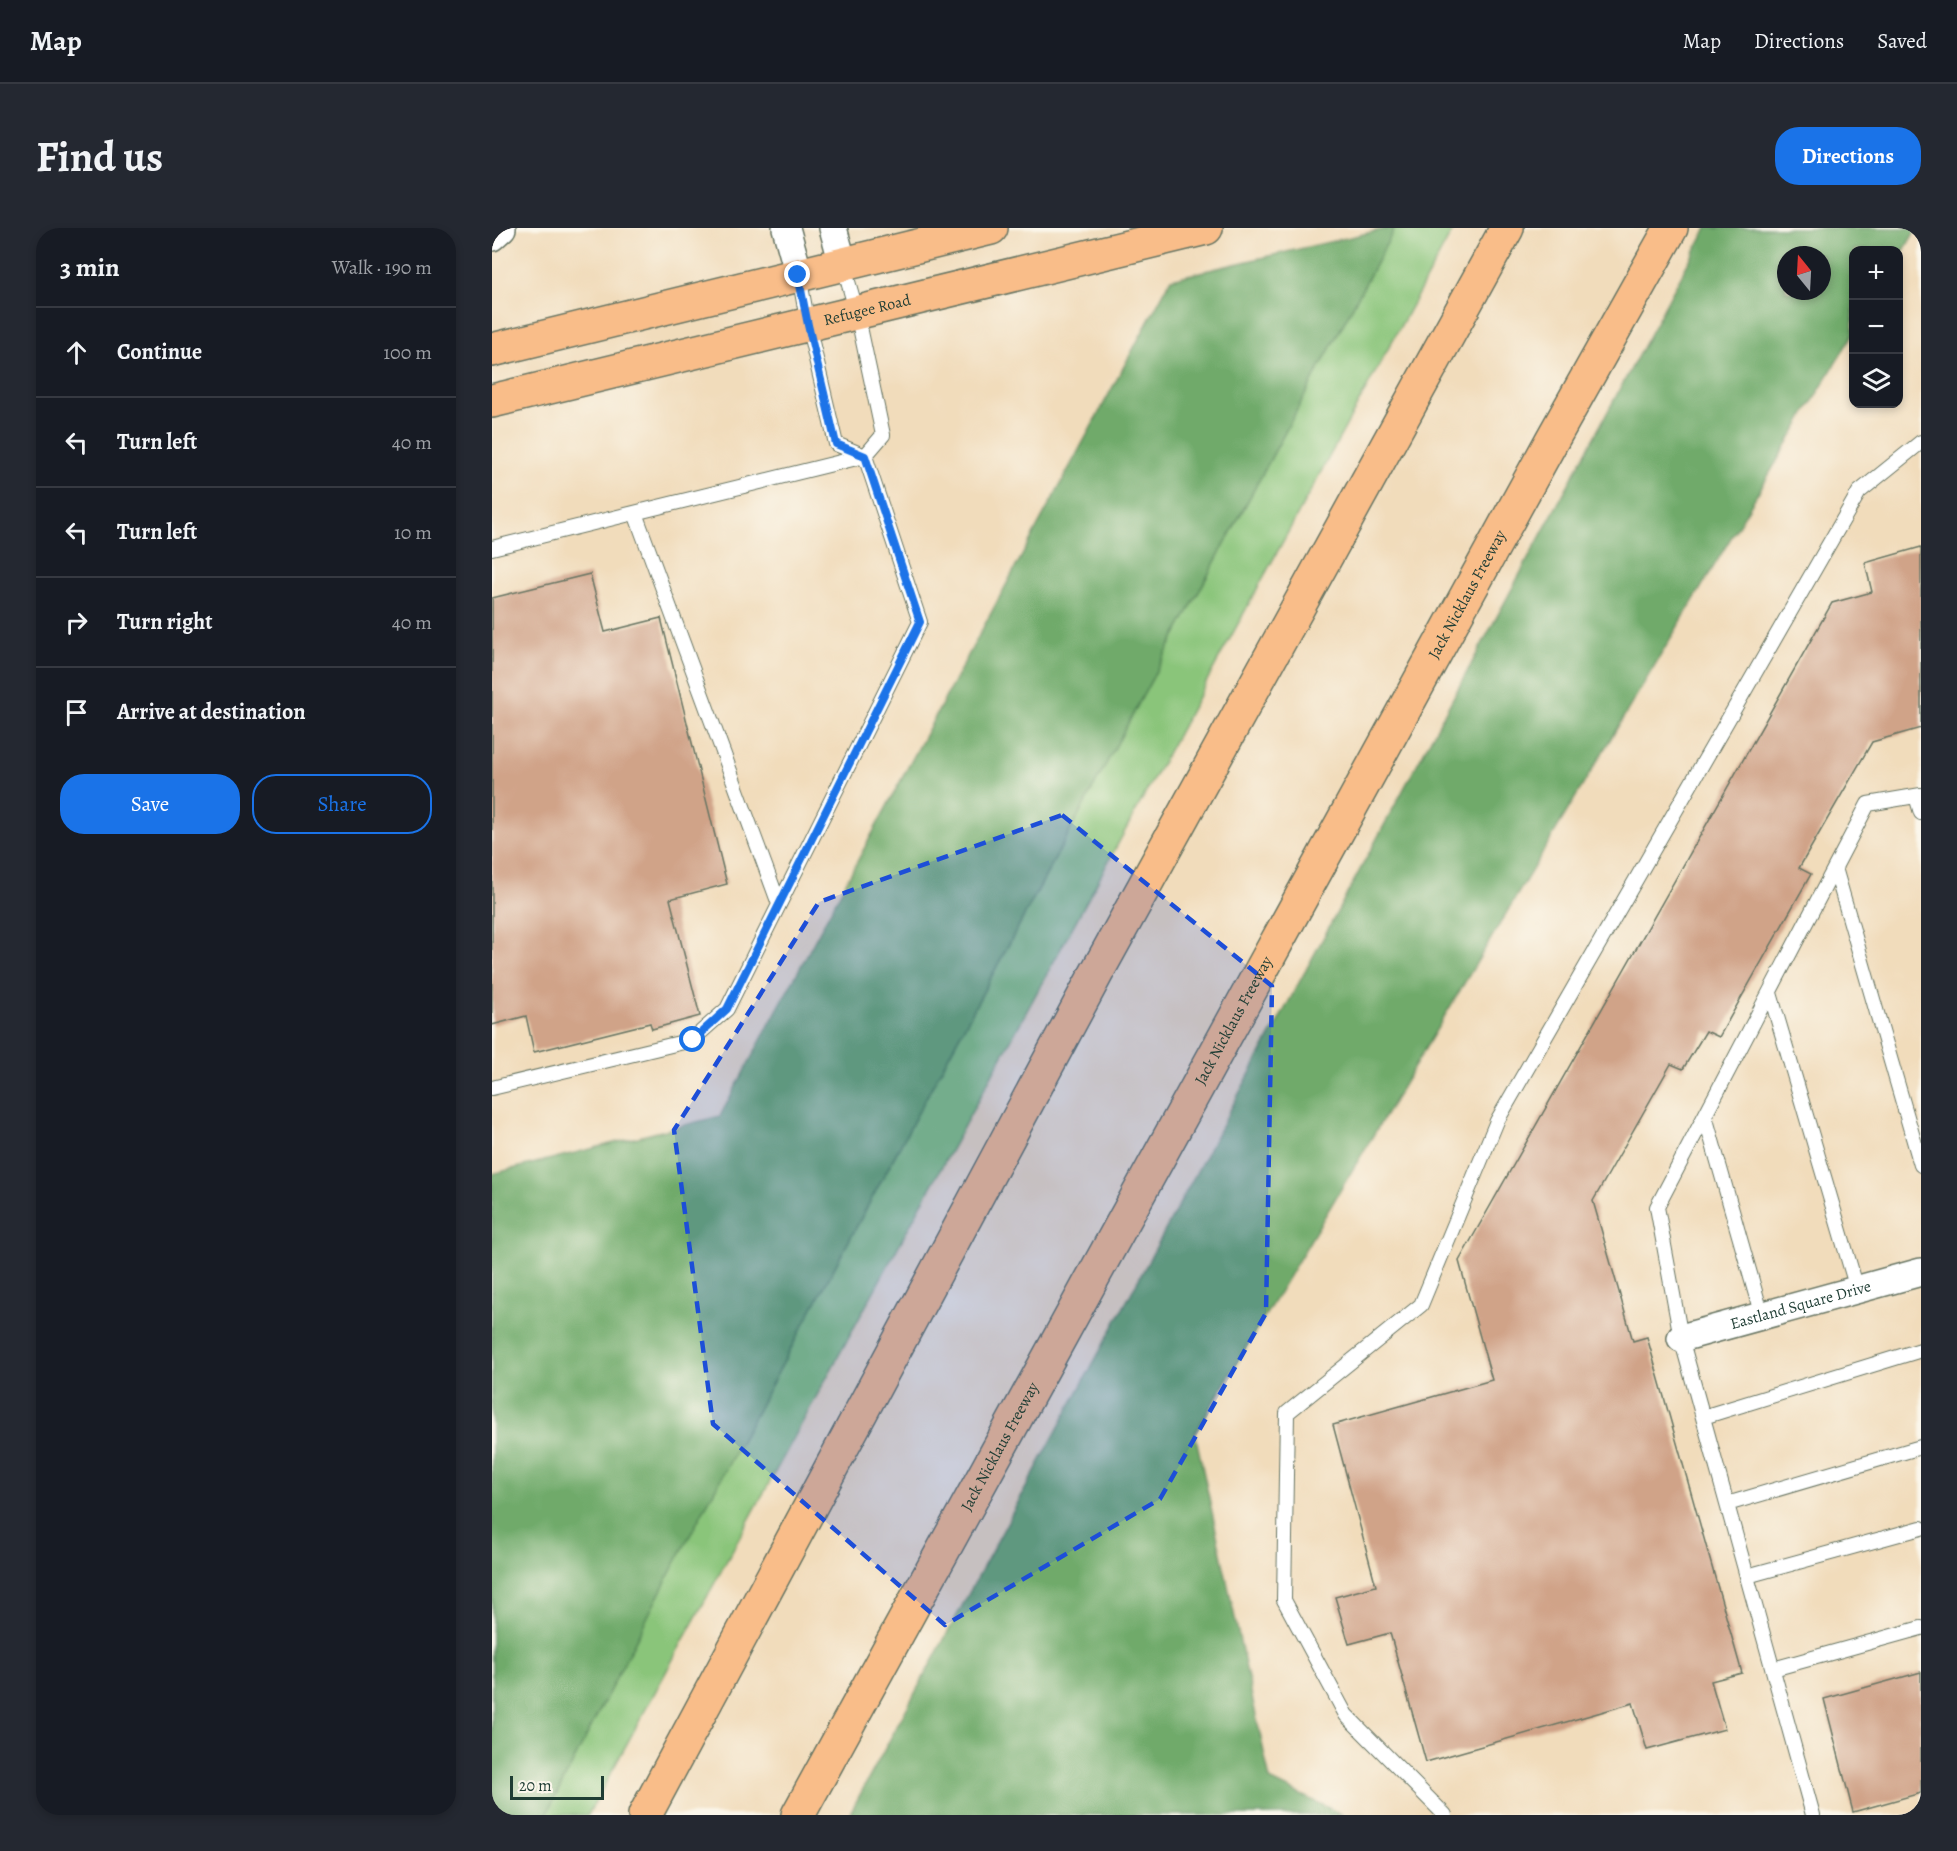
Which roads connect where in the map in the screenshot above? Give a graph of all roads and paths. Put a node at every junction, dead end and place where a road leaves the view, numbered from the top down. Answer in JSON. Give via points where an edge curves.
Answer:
{"nodes":[{"id":1,"x":502,"y":228,"type":"edge"},
{"id":2,"x":786,"y":228,"type":"edge"},
{"id":3,"x":833,"y":228,"type":"edge"},
{"id":4,"x":991,"y":228,"type":"edge"},
{"id":5,"x":1206,"y":228,"type":"edge"},
{"id":6,"x":1671,"y":228,"type":"edge"},
{"id":7,"x":492,"y":237,"type":"edge"},
{"id":8,"x":1499,"y":242,"type":"edge"},
{"id":9,"x":843,"y":264,"type":"junction"},
{"id":10,"x":798,"y":275,"type":"junction"},
{"id":11,"x":857,"y":313,"type":"junction"},
{"id":12,"x":808,"y":325,"type":"junction"},
{"id":13,"x":492,"y":350,"type":"edge"},
{"id":14,"x":492,"y":401,"type":"edge"},
{"id":15,"x":1921,"y":442,"type":"edge"},
{"id":16,"x":865,"y":456,"type":"junction"},
{"id":17,"x":635,"y":513,"type":"junction"},
{"id":18,"x":492,"y":548,"type":"edge"},
{"id":19,"x":1918,"y":795,"type":"edge"},
{"id":20,"x":1921,"y":813,"type":"edge"},
{"id":21,"x":1835,"y":868,"type":"junction"},
{"id":22,"x":779,"y":904,"type":"junction"},
{"id":23,"x":1770,"y":993,"type":"junction"},
{"id":24,"x":492,"y":1088,"type":"edge"},
{"id":25,"x":1705,"y":1116,"type":"junction"},
{"id":26,"x":1921,"y":1165,"type":"edge"},
{"id":27,"x":1921,"y":1272,"type":"edge"},
{"id":28,"x":1857,"y":1289,"type":"junction"},
{"id":29,"x":1762,"y":1316,"type":"junction"},
{"id":30,"x":1681,"y":1338,"type":"junction"},
{"id":31,"x":1921,"y":1350,"type":"edge"},
{"id":32,"x":1703,"y":1417,"type":"junction"},
{"id":33,"x":1921,"y":1447,"type":"edge"},
{"id":34,"x":1727,"y":1504,"type":"junction"},
{"id":35,"x":1921,"y":1528,"type":"edge"},
{"id":36,"x":1747,"y":1576,"type":"junction"},
{"id":37,"x":1921,"y":1628,"type":"edge"},
{"id":38,"x":1773,"y":1669,"type":"junction"},
{"id":39,"x":645,"y":1815,"type":"edge"},
{"id":40,"x":798,"y":1815,"type":"edge"},
{"id":41,"x":1445,"y":1815,"type":"edge"},
{"id":42,"x":1814,"y":1815,"type":"edge"}],
"edges":[{"from":1,"to":7,"type":"street"},
{"from":2,"to":10,"type":"street"},
{"from":3,"to":9,"type":"street"},
{"from":4,"to":9,"type":"main road"},
{"from":5,"to":11,"type":"main road","name":"Refugee Road"},
{"from":6,"to":40,"type":"main road","name":"Jack Nicklaus Freeway"},
{"from":8,"to":39,"type":"main road","via":[[1097,972]]},
{"from":9,"to":10,"type":"main road"},
{"from":9,"to":11,"type":"lane"},
{"from":10,"to":12,"type":"lane"},
{"from":10,"to":13,"type":"main road"},
{"from":11,"to":12,"type":"main road","name":"Refugee Road"},
{"from":11,"to":16,"type":"lane","via":[[883,435]]},
{"from":12,"to":14,"type":"main road","name":"Refugee Road"},
{"from":12,"to":16,"type":"lane","via":[[836,444]]},
{"from":15,"to":41,"type":"lane","via":[[1859,492],[1497,1121],[1421,1305],[1287,1413],[1284,1600],[1346,1715]]},
{"from":16,"to":17,"type":"lane"},
{"from":16,"to":22,"type":"lane","via":[[920,622]]},
{"from":17,"to":18,"type":"lane"},
{"from":17,"to":22,"type":"lane"},
{"from":19,"to":20,"type":"lane"},
{"from":19,"to":21,"type":"lane","via":[[1868,804]]},
{"from":21,"to":23,"type":"lane"},
{"from":21,"to":26,"type":"lane"},
{"from":22,"to":24,"type":"lane","via":[[727,1009],[693,1040]]},
{"from":23,"to":25,"type":"lane"},
{"from":23,"to":28,"type":"lane"},
{"from":25,"to":29,"type":"lane"},
{"from":25,"to":30,"type":"lane","via":[[1657,1207]]},
{"from":27,"to":28,"type":"street","name":"Eastland Square Drive"},
{"from":28,"to":29,"type":"street","name":"Eastland Square Drive"},
{"from":29,"to":30,"type":"street","name":"Eastland Square Drive"},
{"from":30,"to":32,"type":"lane"},
{"from":31,"to":32,"type":"lane"},
{"from":32,"to":34,"type":"lane"},
{"from":33,"to":34,"type":"lane"},
{"from":34,"to":36,"type":"lane"},
{"from":35,"to":36,"type":"lane"},
{"from":36,"to":38,"type":"lane"},
{"from":37,"to":38,"type":"lane"},
{"from":38,"to":42,"type":"lane"}]}
